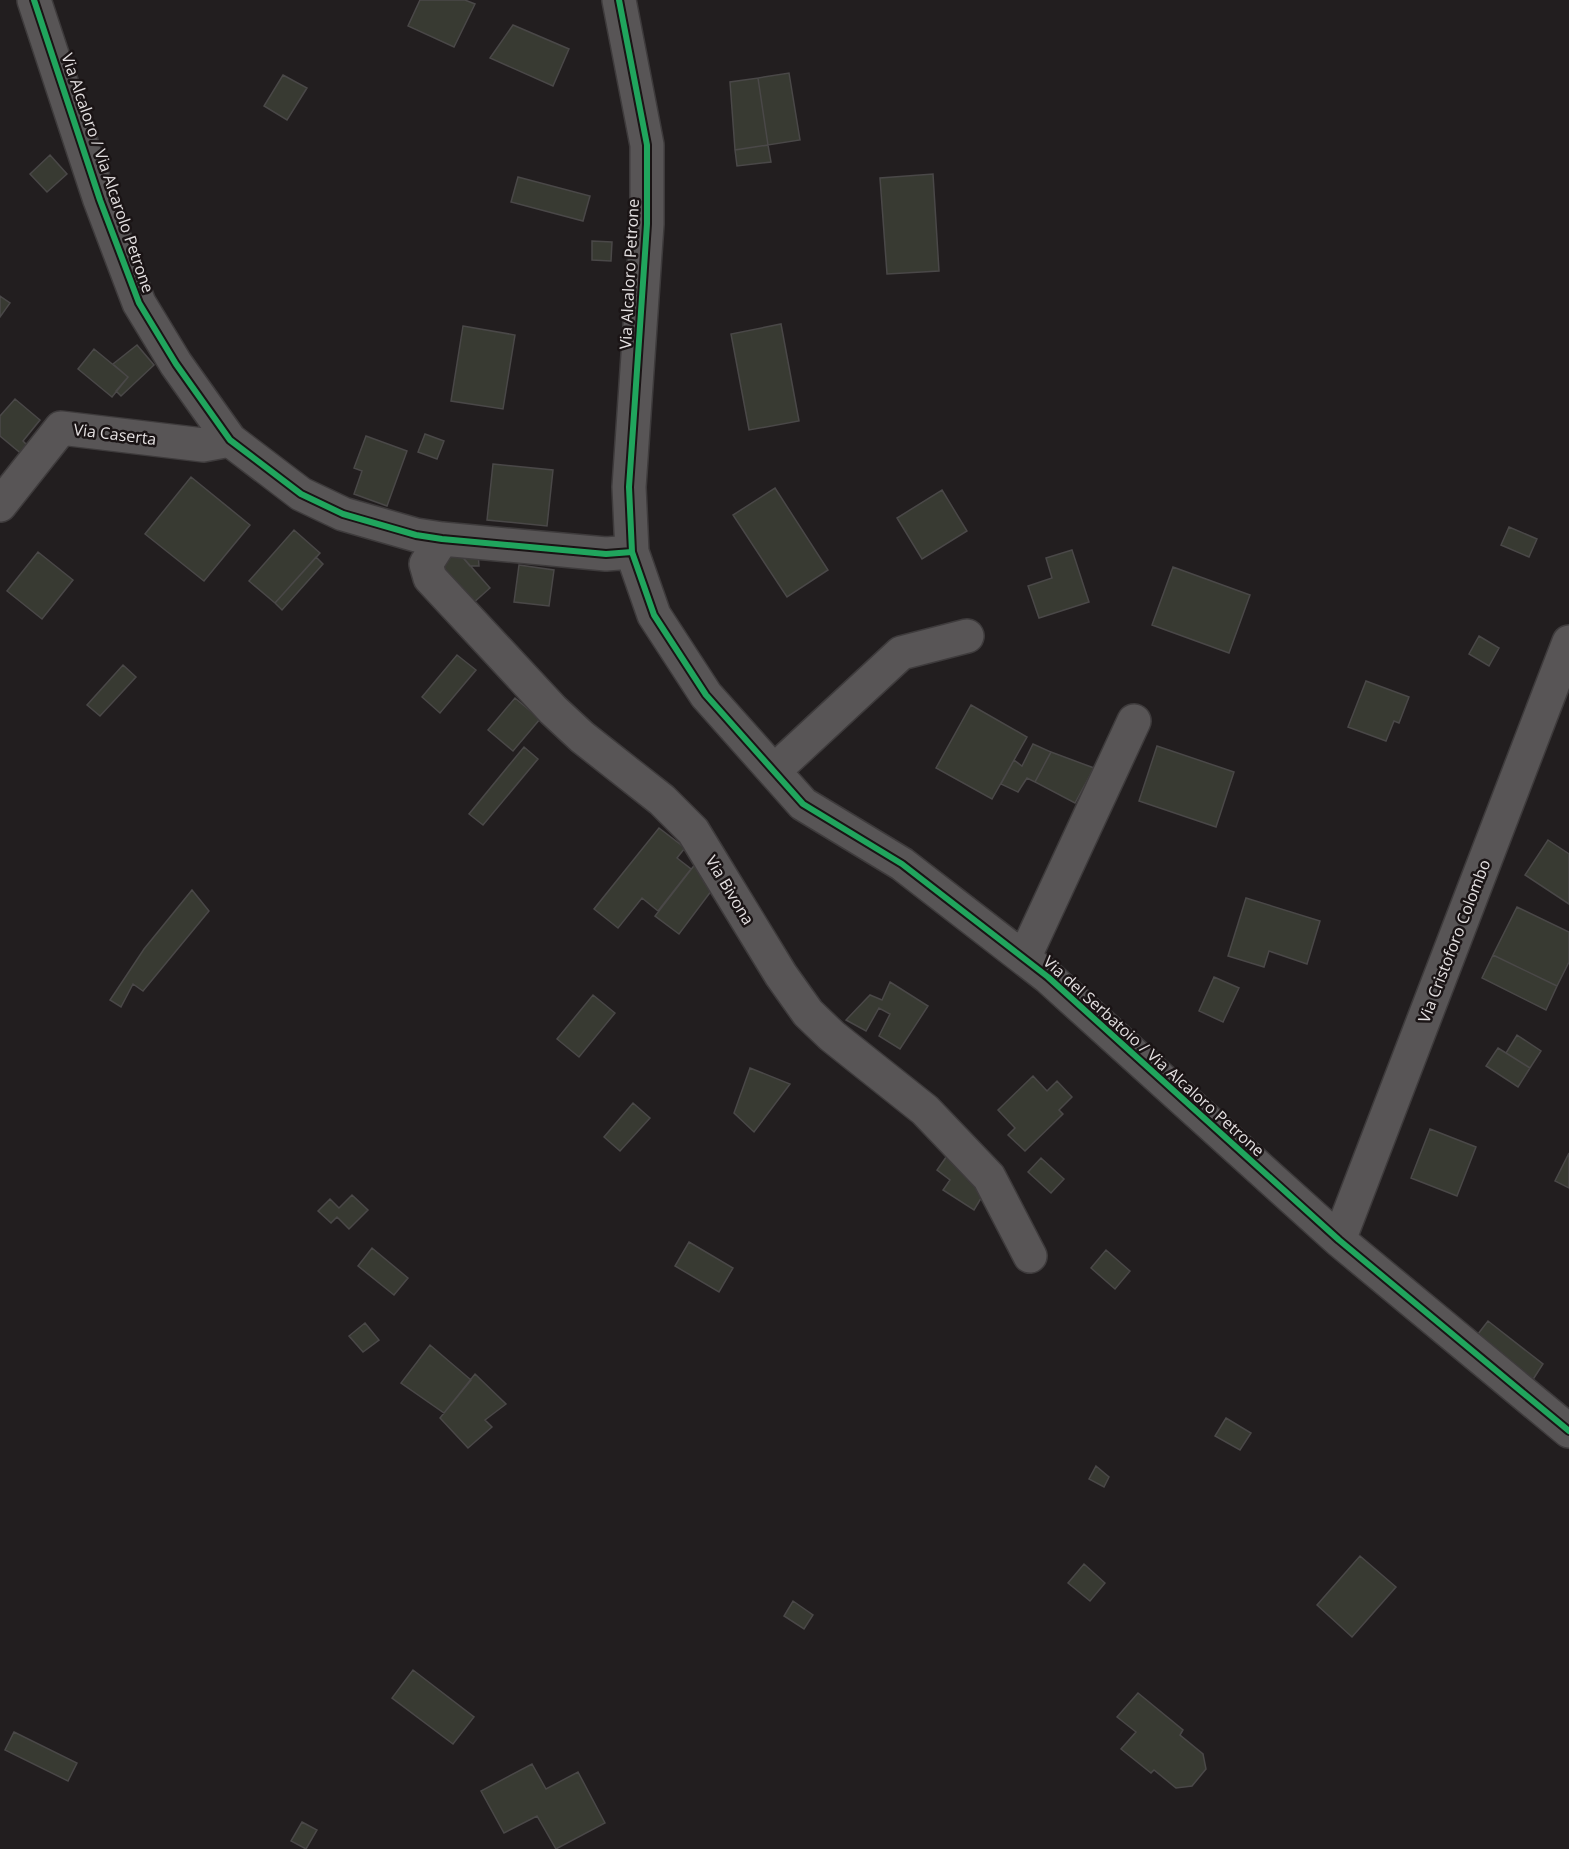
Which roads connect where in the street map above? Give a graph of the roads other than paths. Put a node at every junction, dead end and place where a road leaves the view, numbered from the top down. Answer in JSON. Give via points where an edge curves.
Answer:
{"nodes":[{"id":1,"x":34,"y":0,"type":"edge"},
{"id":2,"x":620,"y":0,"type":"edge"},
{"id":3,"x":230,"y":440,"type":"junction"},
{"id":4,"x":0,"y":505,"type":"edge"},
{"id":5,"x":442,"y":539,"type":"junction"},
{"id":6,"x":632,"y":552,"type":"junction"},
{"id":7,"x":967,"y":636,"type":"dead end"},
{"id":8,"x":1569,"y":642,"type":"edge"},
{"id":9,"x":1134,"y":721,"type":"dead end"},
{"id":10,"x":774,"y":771,"type":"junction"},
{"id":11,"x":1024,"y":958,"type":"junction"},
{"id":12,"x":1339,"y":1240,"type":"junction"},
{"id":13,"x":1030,"y":1256,"type":"dead end"},
{"id":14,"x":1569,"y":1431,"type":"edge"}],
"edges":[{"from":1,"to":3,"type":"street","name":"Via Alcaloro / Via Alcarolo Petrone","via":[[100,200],[139,303]]},
{"from":2,"to":6,"type":"street","name":"Via Alcaloro Petrone","via":[[646,145],[647,224],[629,487]]},
{"from":3,"to":4,"type":"street","name":"Via Caserta","via":[[203,445],[61,428]]},
{"from":3,"to":5,"type":"street","name":"Via Alcaloro / Via Alcarolo Petrone","via":[[301,494],[343,514]]},
{"from":5,"to":6,"type":"street","name":"Via Alcaloro / Via Alcarolo Petrone","via":[[606,554]]},
{"from":5,"to":13,"type":"street","name":"Via Bivona","via":[[426,564],[429,578],[553,710],[662,800],[693,831],[808,1013],[925,1110],[989,1177]]},
{"from":6,"to":10,"type":"street","name":"Via del Serbatoio / Via Alcaloro Petrone","via":[[654,615],[706,695]]},
{"from":7,"to":10,"type":"street","via":[[901,653]]},
{"from":8,"to":12,"type":"street","name":"Via Cristoforo Colombo"},
{"from":9,"to":11,"type":"street"},
{"from":10,"to":11,"type":"street","name":"Via del Serbatoio / Via Alcaloro Petrone","via":[[803,804],[902,864]]},
{"from":11,"to":12,"type":"street","name":"Via del Serbatoio / Via Alcaloro Petrone"},
{"from":12,"to":14,"type":"street","name":"Via del Serbatoio / Via Alcaloro Petrone"}]}
